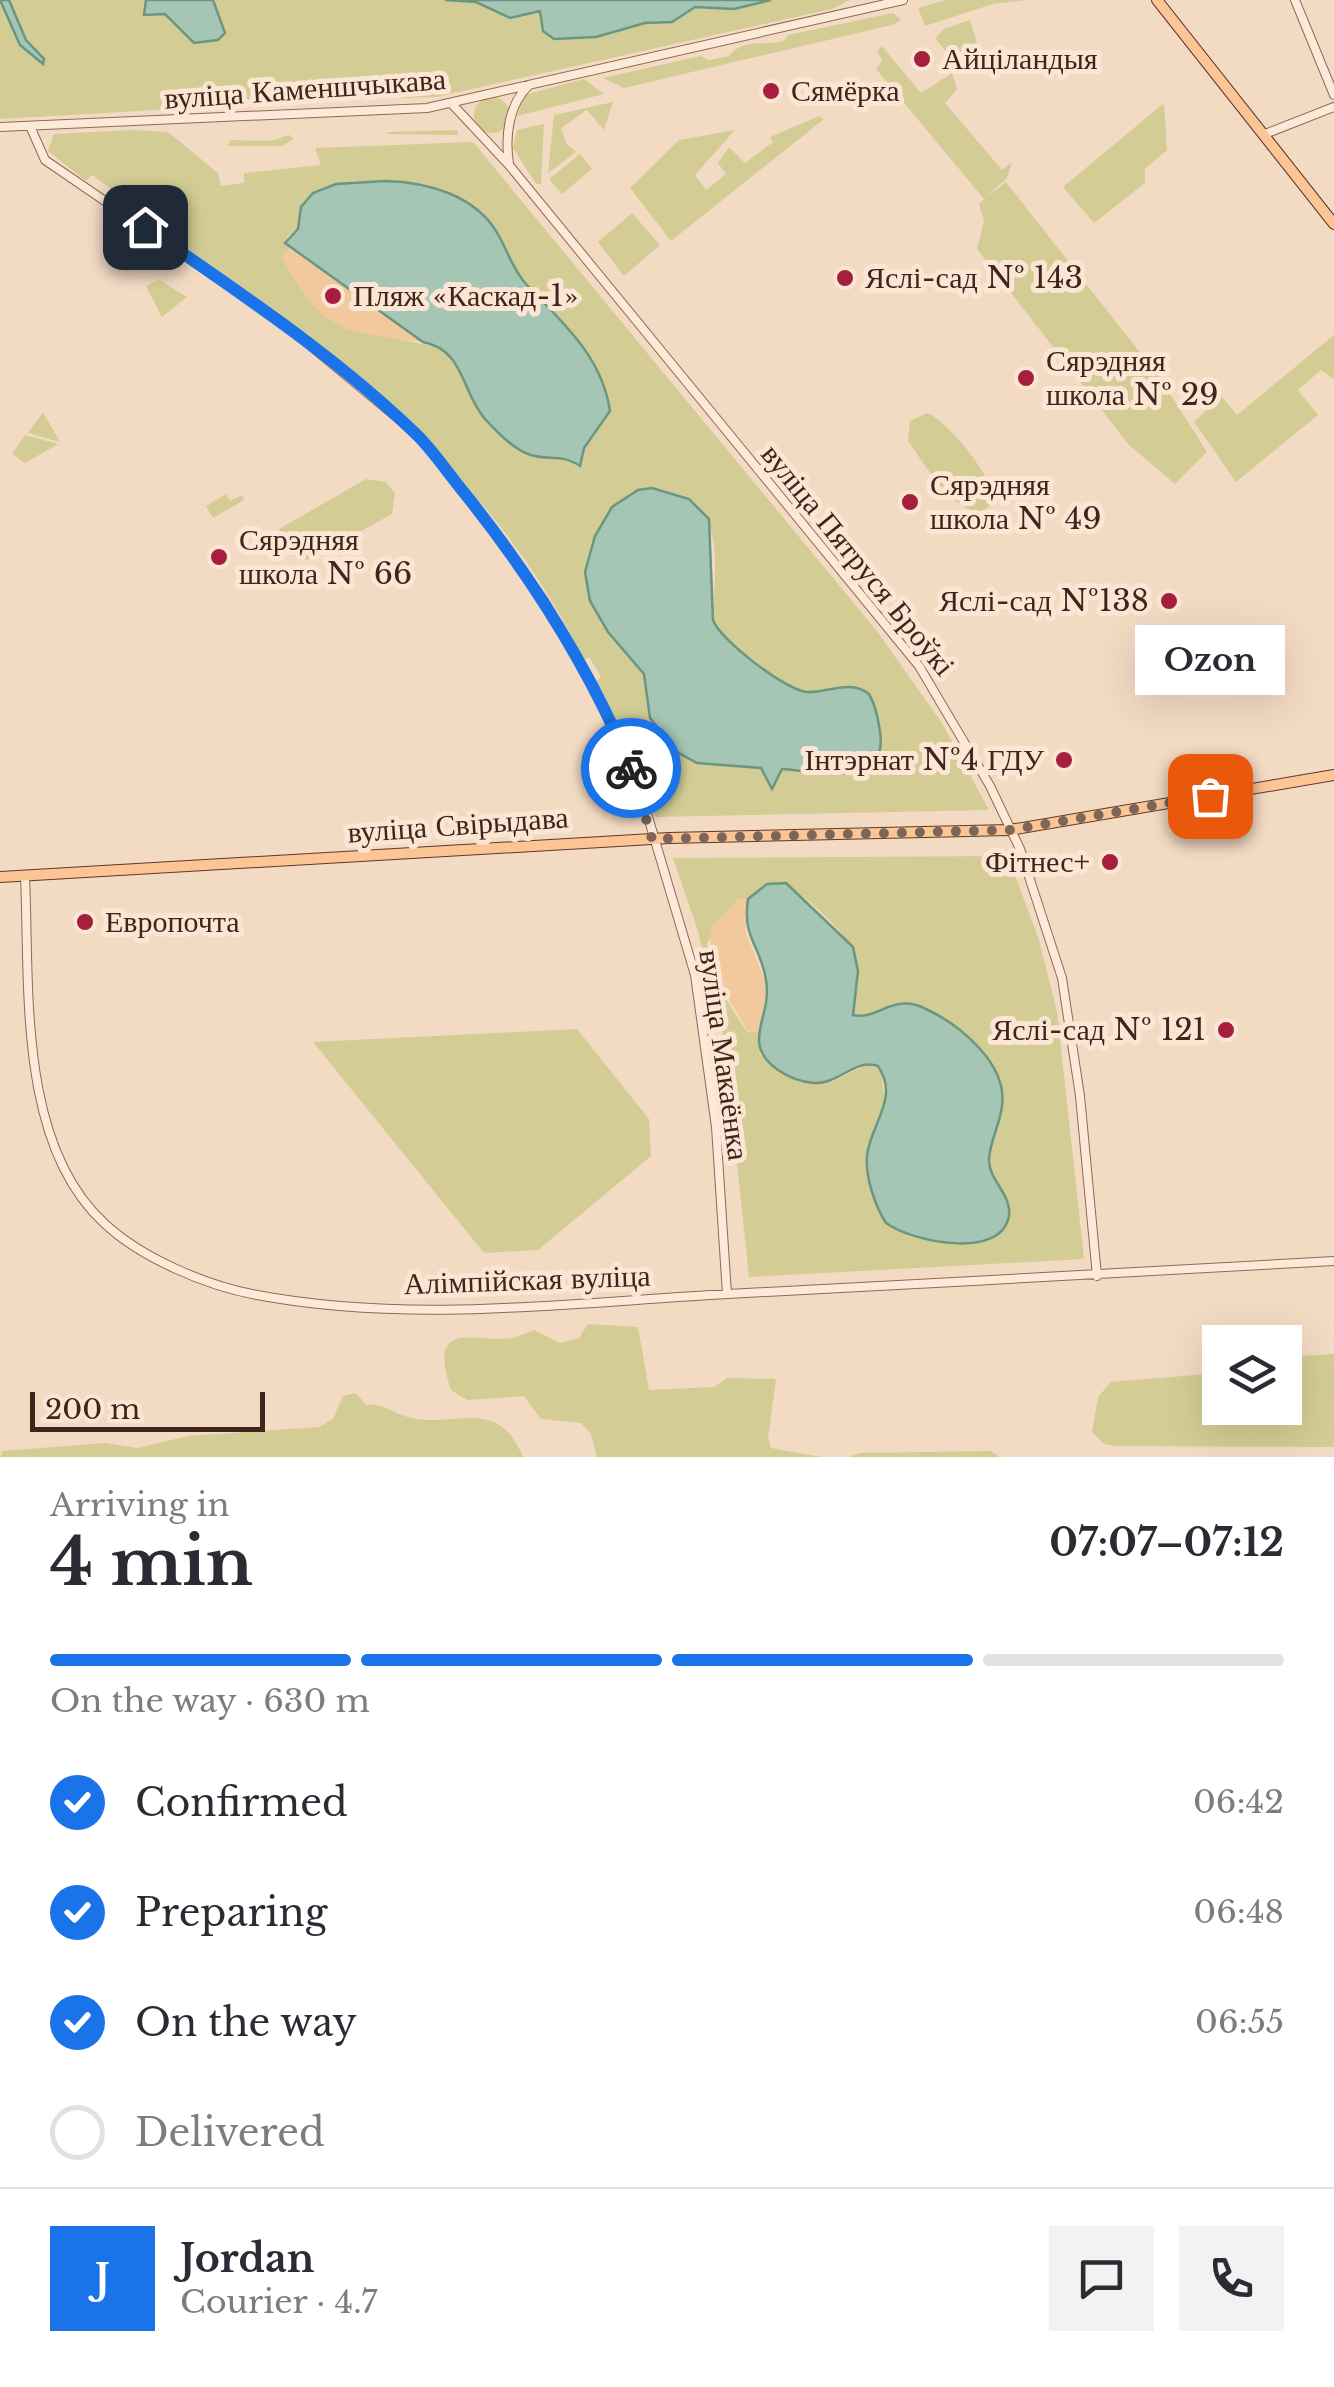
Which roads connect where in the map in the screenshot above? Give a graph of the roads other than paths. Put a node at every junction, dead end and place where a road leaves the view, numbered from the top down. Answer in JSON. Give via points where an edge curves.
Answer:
{"nodes":[{"id":1,"x":902,"y":0,"type":"edge"},
{"id":2,"x":1157,"y":0,"type":"edge"},
{"id":3,"x":1296,"y":0,"type":"edge"},
{"id":4,"x":529,"y":85,"type":"junction"},
{"id":5,"x":497,"y":92,"type":"junction"},
{"id":6,"x":1334,"y":95,"type":"edge"},
{"id":7,"x":475,"y":98,"type":"junction"},
{"id":8,"x":452,"y":104,"type":"junction"},
{"id":9,"x":1334,"y":107,"type":"edge"},
{"id":10,"x":512,"y":114,"type":"junction"},
{"id":11,"x":469,"y":118,"type":"junction"},
{"id":12,"x":30,"y":126,"type":"junction"},
{"id":13,"x":0,"y":127,"type":"edge"},
{"id":14,"x":508,"y":131,"type":"junction"},
{"id":15,"x":1265,"y":134,"type":"junction"},
{"id":16,"x":486,"y":138,"type":"junction"},
{"id":17,"x":509,"y":164,"type":"junction"},
{"id":18,"x":1334,"y":224,"type":"edge"},
{"id":19,"x":1334,"y":775,"type":"edge"},
{"id":20,"x":1010,"y":830,"type":"junction"},
{"id":21,"x":652,"y":839,"type":"junction"},
{"id":22,"x":25,"y":876,"type":"junction"},
{"id":23,"x":0,"y":877,"type":"edge"},
{"id":24,"x":1334,"y":1260,"type":"edge"},
{"id":25,"x":1096,"y":1276,"type":"junction"},
{"id":26,"x":728,"y":1294,"type":"junction"}],
"edges":[{"from":1,"to":4,"type":"street","name":"вуліца Каменшчыкава"},
{"from":2,"to":15,"type":"main road"},
{"from":3,"to":6,"type":"street"},
{"from":4,"to":5,"type":"street","name":"вуліца Каменшчыкава"},
{"from":4,"to":10,"type":"street"},
{"from":5,"to":7,"type":"street","name":"вуліца Каменшчыкава"},
{"from":5,"to":10,"type":"street"},
{"from":7,"to":8,"type":"street","name":"вуліца Каменшчыкава"},
{"from":7,"to":11,"type":"street"},
{"from":8,"to":11,"type":"street"},
{"from":8,"to":12,"type":"street","name":"вуліца Каменшчыкава"},
{"from":9,"to":15,"type":"street"},
{"from":10,"to":14,"type":"street"},
{"from":11,"to":16,"type":"street"},
{"from":12,"to":13,"type":"street","name":"вуліца Каменшчыкава"},
{"from":12,"to":21,"type":"street","name":"вуліца Макаёнка","via":[[46,160],[282,323],[418,436],[503,542],[566,638],[620,740]]},
{"from":14,"to":16,"type":"street","via":[[497,140]]},
{"from":14,"to":17,"type":"street"},
{"from":15,"to":18,"type":"main road"},
{"from":16,"to":17,"type":"street","name":"вуліца Пятруся Броўкі"},
{"from":17,"to":20,"type":"street","name":"вуліца Пятруся Броўкі","via":[[919,666]]},
{"from":19,"to":20,"type":"main road","name":"вуліца Свірыдава"},
{"from":20,"to":21,"type":"main road","name":"вуліца Свірыдава"},
{"from":20,"to":25,"type":"street","name":"вуліца Пятруся Броўкі","via":[[1062,978]]},
{"from":21,"to":22,"type":"main road","name":"вуліца Свірыдава"},
{"from":21,"to":26,"type":"street","name":"вуліца Макаёнка","via":[[695,975],[716,1127]]},
{"from":22,"to":23,"type":"main road","name":"вуліца Свірыдава"},
{"from":22,"to":26,"type":"street","name":"Алімпійская вуліца","via":[[40,1102],[66,1175],[120,1236],[225,1288],[318,1304],[465,1308]]},
{"from":24,"to":25,"type":"street","name":"Алімпійская вуліца"},
{"from":25,"to":26,"type":"street","name":"Алімпійская вуліца"}]}
